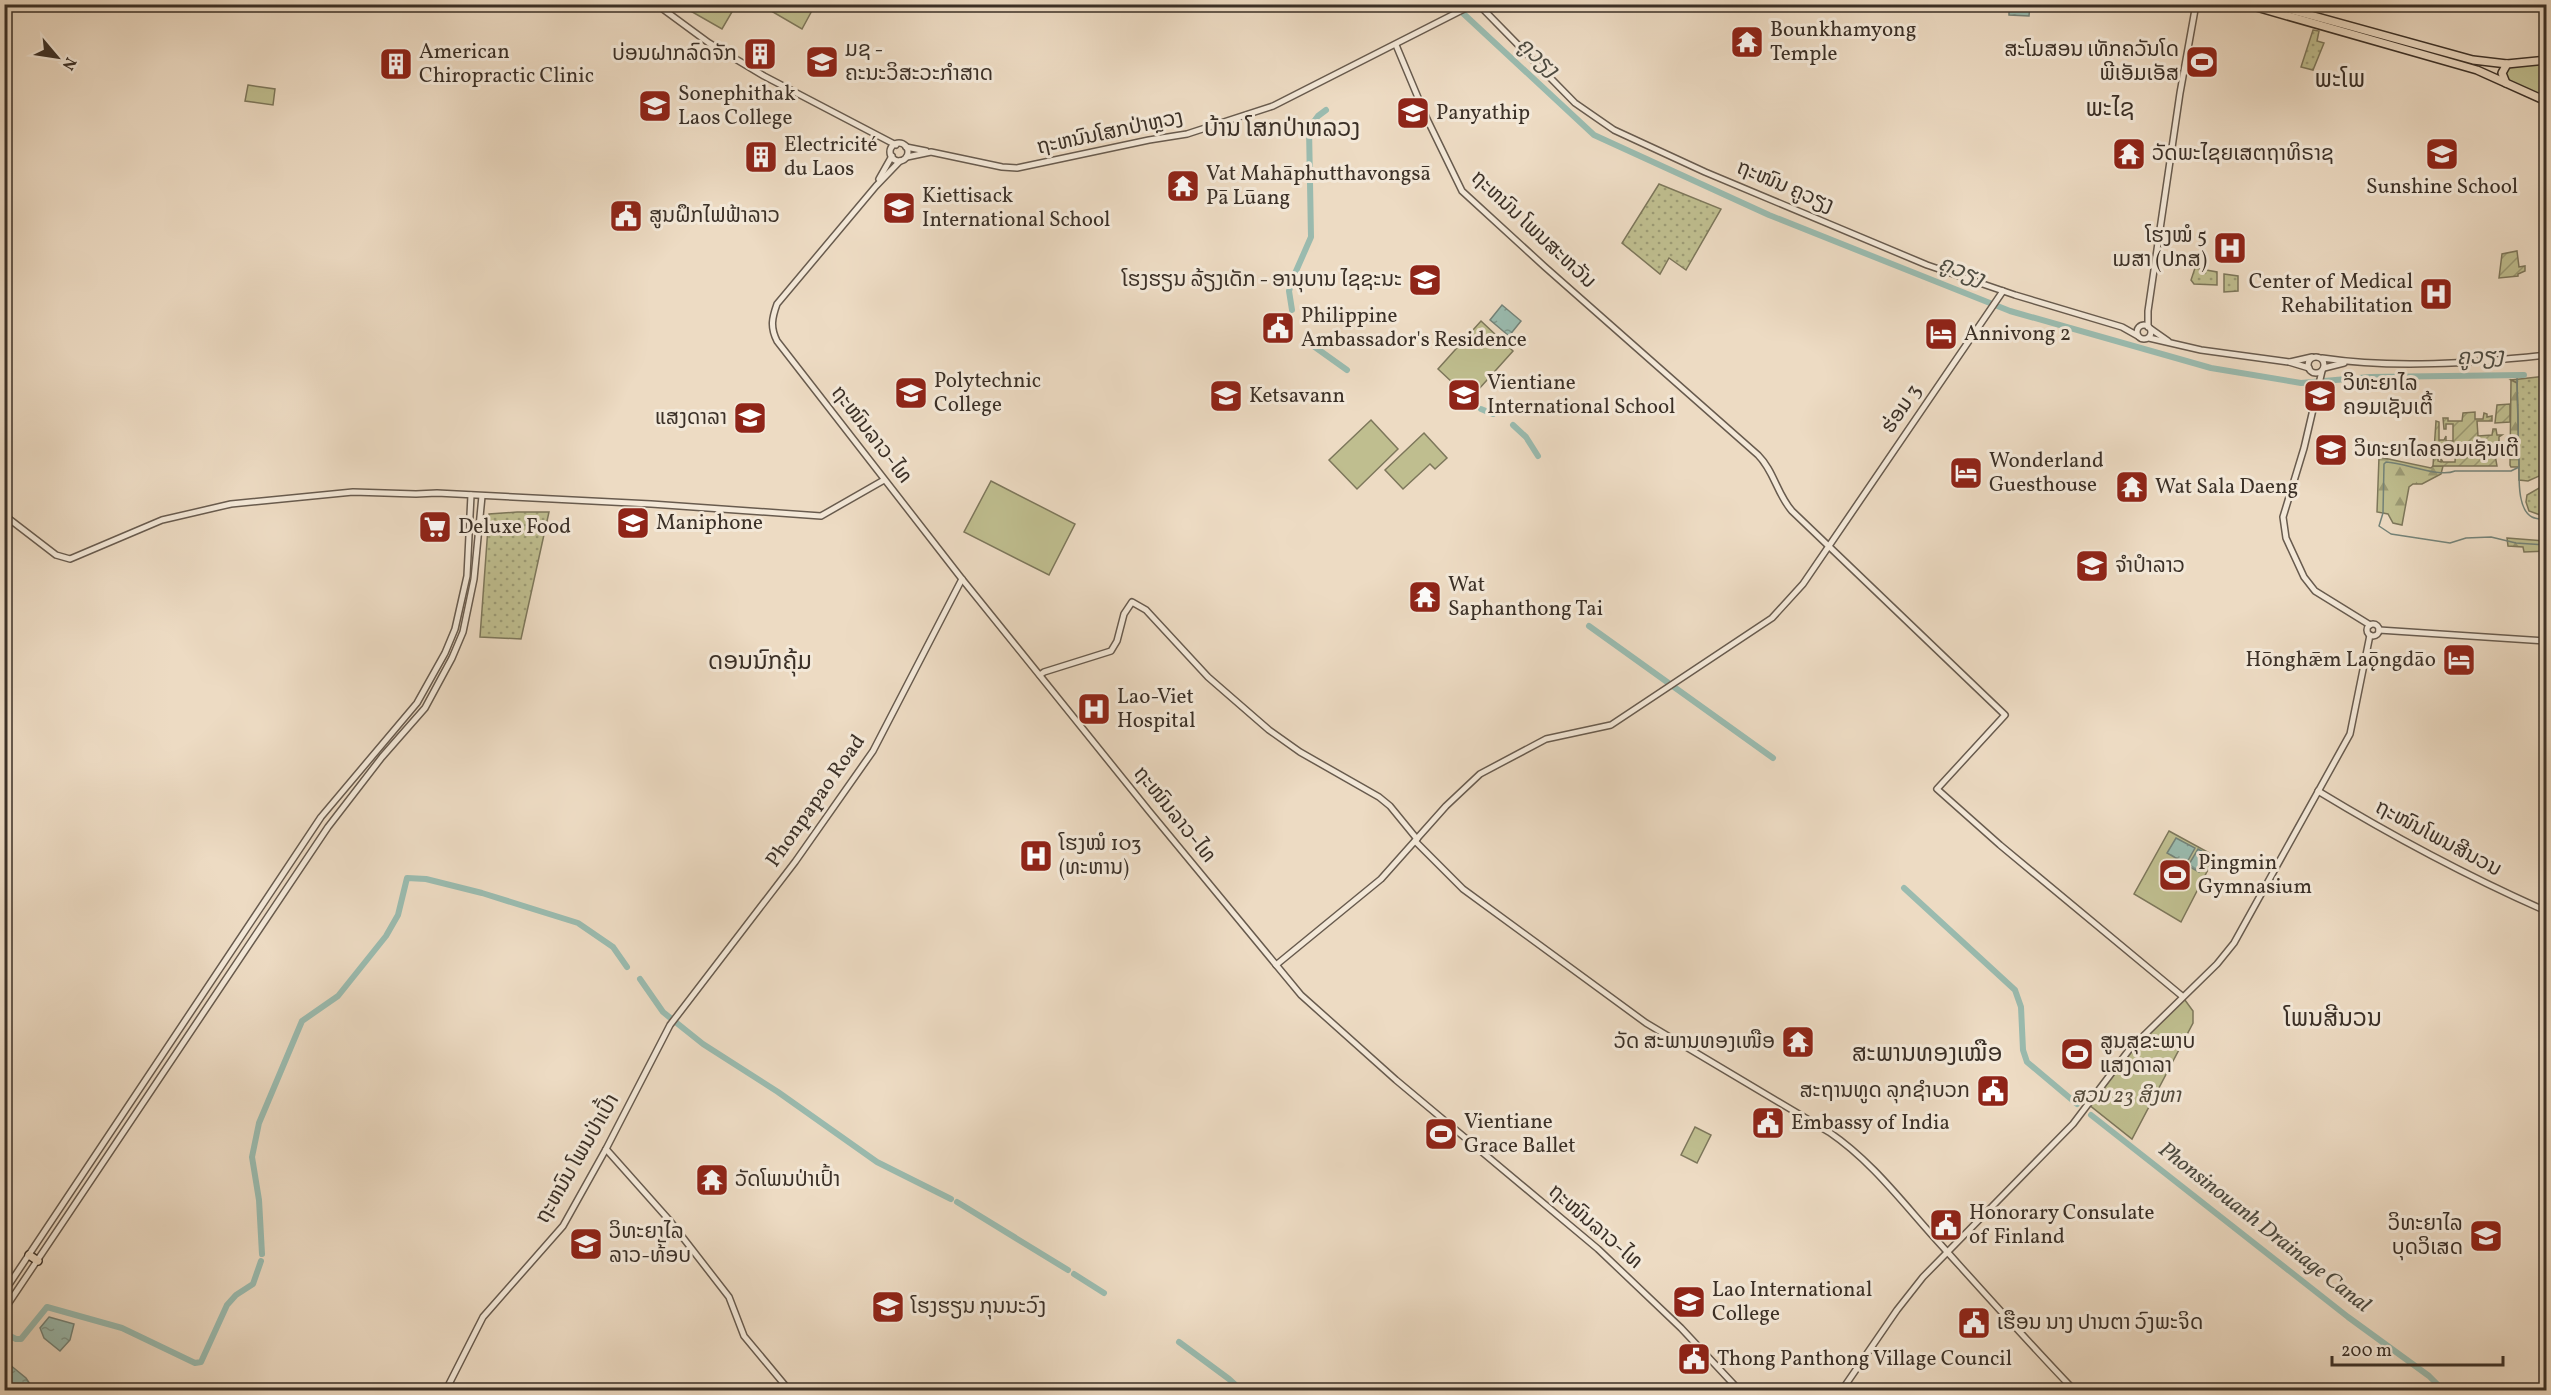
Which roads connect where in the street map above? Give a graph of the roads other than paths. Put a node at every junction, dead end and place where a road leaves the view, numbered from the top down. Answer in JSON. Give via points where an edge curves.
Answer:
{"nodes":[{"id":1,"x":656,"y":4,"type":"edge"},
{"id":2,"x":2196,"y":4,"type":"edge"},
{"id":3,"x":2246,"y":4,"type":"edge"},
{"id":4,"x":2270,"y":4,"type":"edge"},
{"id":5,"x":1475,"y":5,"type":"edge"},
{"id":6,"x":1396,"y":45,"type":"junction"},
{"id":7,"x":2547,"y":60,"type":"edge"},
{"id":8,"x":2491,"y":64,"type":"junction"},
{"id":9,"x":2507,"y":64,"type":"junction"},
{"id":10,"x":2477,"y":70,"type":"junction"},
{"id":11,"x":2508,"y":84,"type":"junction"},
{"id":12,"x":2547,"y":101,"type":"edge"},
{"id":13,"x":876,"y":136,"type":"junction"},
{"id":14,"x":896,"y":144,"type":"junction"},
{"id":15,"x":906,"y":147,"type":"junction"},
{"id":16,"x":931,"y":152,"type":"junction"},
{"id":17,"x":891,"y":153,"type":"junction"},
{"id":18,"x":907,"y":157,"type":"junction"},
{"id":19,"x":900,"y":161,"type":"junction"},
{"id":20,"x":876,"y":186,"type":"junction"},
{"id":21,"x":2001,"y":293,"type":"junction"},
{"id":22,"x":2148,"y":311,"type":"junction"},
{"id":23,"x":2140,"y":326,"type":"junction"},
{"id":24,"x":2122,"y":327,"type":"junction"},
{"id":25,"x":2149,"y":328,"type":"junction"},
{"id":26,"x":2138,"y":336,"type":"junction"},
{"id":27,"x":2149,"y":338,"type":"junction"},
{"id":28,"x":2172,"y":344,"type":"junction"},
{"id":29,"x":2547,"y":355,"type":"edge"},
{"id":30,"x":2313,"y":357,"type":"junction"},
{"id":31,"x":2322,"y":358,"type":"junction"},
{"id":32,"x":2289,"y":362,"type":"junction"},
{"id":33,"x":2349,"y":362,"type":"junction"},
{"id":34,"x":2317,"y":372,"type":"junction"},
{"id":35,"x":884,"y":480,"type":"junction"},
{"id":36,"x":471,"y":495,"type":"junction"},
{"id":37,"x":482,"y":495,"type":"junction"},
{"id":38,"x":4,"y":514,"type":"edge"},
{"id":39,"x":1829,"y":546,"type":"junction"},
{"id":40,"x":962,"y":579,"type":"junction"},
{"id":41,"x":2370,"y":625,"type":"junction"},
{"id":42,"x":2379,"y":630,"type":"junction"},
{"id":43,"x":2370,"y":635,"type":"junction"},
{"id":44,"x":2547,"y":641,"type":"edge"},
{"id":45,"x":1040,"y":675,"type":"junction"},
{"id":46,"x":2318,"y":791,"type":"junction"},
{"id":47,"x":1416,"y":840,"type":"junction"},
{"id":48,"x":2547,"y":911,"type":"edge"},
{"id":49,"x":1275,"y":965,"type":"junction"},
{"id":50,"x":2182,"y":996,"type":"junction"},
{"id":51,"x":670,"y":1025,"type":"joint"},
{"id":52,"x":606,"y":1149,"type":"junction"},
{"id":53,"x":1947,"y":1251,"type":"junction"},
{"id":54,"x":29,"y":1255,"type":"junction"},
{"id":55,"x":38,"y":1261,"type":"junction"},
{"id":56,"x":4,"y":1292,"type":"edge"},
{"id":57,"x":4,"y":1310,"type":"edge"},
{"id":58,"x":446,"y":1390,"type":"edge"},
{"id":59,"x":789,"y":1390,"type":"edge"},
{"id":60,"x":1739,"y":1390,"type":"edge"},
{"id":61,"x":1842,"y":1390,"type":"edge"},
{"id":62,"x":2074,"y":1390,"type":"edge"}],
"edges":[{"from":1,"to":13,"type":"street","via":[[764,76]]},
{"from":2,"to":22,"type":"street"},
{"from":3,"to":10,"type":"main road"},
{"from":4,"to":8,"type":"main road"},
{"from":5,"to":6,"type":"street","name":"ຖະຫນົນໂສກປ່າຫຼວງ"},
{"from":5,"to":21,"type":"street","name":"ຖະໜົນ ຄູວຽງ","via":[[1575,103],[1614,130],[1810,217]]},
{"from":6,"to":16,"type":"street","name":"ຖະຫນົນໂສກປ່າຫຼວງ","via":[[1273,106],[1187,134],[1017,168]]},
{"from":6,"to":39,"type":"street","name":"ຖະຫນົນ ໂພນສະຫວັນ","via":[[1462,191],[1767,464],[1783,501]]},
{"from":7,"to":9,"type":"main road"},
{"from":8,"to":9,"type":"main road"},
{"from":8,"to":10,"type":"main road","via":[[2499,67],[2496,73]]},
{"from":9,"to":11,"type":"main road","via":[[2502,76]]},
{"from":10,"to":11,"type":"main road"},
{"from":11,"to":12,"type":"main road"},
{"from":13,"to":14,"type":"street"},
{"from":13,"to":17,"type":"street"},
{"from":14,"to":15,"type":"street"},
{"from":14,"to":17,"type":"street","name":"ຖະໜົນລາວ-ໄທ"},
{"from":15,"to":16,"type":"street"},
{"from":15,"to":18,"type":"street"},
{"from":16,"to":18,"type":"street","name":"ຖະຫນົນໂສກປ່າຫຼວງ"},
{"from":17,"to":19,"type":"street"},
{"from":17,"to":20,"type":"street","name":"ຖະໜົນລາວ-ໄທ"},
{"from":18,"to":19,"type":"street","name":"ຖະຫນົນໂສກປ່າຫຼວງ"},
{"from":19,"to":20,"type":"street","name":"ຖະໜົນລາວ-ໄທ"},
{"from":20,"to":35,"type":"street","name":"ຖະໜົນລາວ-ໄທ","via":[[777,304],[772,330]]},
{"from":21,"to":24,"type":"street","name":"ຖະໜົນ ຄູວຽງ"},
{"from":21,"to":39,"type":"street","name":"ຮ່ອມ 3"},
{"from":22,"to":23,"type":"street"},
{"from":22,"to":25,"type":"street"},
{"from":23,"to":24,"type":"street","name":"ຖະໜົນ ຄູວຽງ"},
{"from":23,"to":25,"type":"street","name":"ຖະໜົນ ຄູວຽງ"},
{"from":23,"to":26,"type":"street"},
{"from":24,"to":26,"type":"street","name":"ຖະໜົນ ຄູວຽງ"},
{"from":25,"to":27,"type":"street"},
{"from":25,"to":28,"type":"street"},
{"from":26,"to":27,"type":"street","name":"ຖະໜົນ ຄູວຽງ"},
{"from":27,"to":28,"type":"street"},
{"from":28,"to":32,"type":"street"},
{"from":29,"to":33,"type":"street","via":[[2477,362]]},
{"from":30,"to":31,"type":"street"},
{"from":30,"to":32,"type":"street"},
{"from":30,"to":34,"type":"street","via":[[2309,362]]},
{"from":31,"to":33,"type":"street"},
{"from":31,"to":34,"type":"street"},
{"from":32,"to":34,"type":"street"},
{"from":33,"to":34,"type":"street"},
{"from":34,"to":41,"type":"street","via":[[2304,448],[2283,517],[2286,538],[2304,578],[2315,591]]},
{"from":35,"to":37,"type":"street","via":[[821,516]]},
{"from":35,"to":40,"type":"street","name":"ຖະໜົນລາວ-ໄທ"},
{"from":36,"to":37,"type":"street"},
{"from":36,"to":38,"type":"street","via":[[353,492],[231,504],[162,520],[70,559],[56,555]]},
{"from":36,"to":54,"type":"street","via":[[468,576],[455,629],[417,703],[321,817]]},
{"from":37,"to":55,"type":"street","via":[[474,579],[463,632],[425,708],[328,827]]},
{"from":39,"to":47,"type":"street","name":"ຮ່ອມ 3","via":[[1803,584],[1772,618],[1605,728],[1546,739],[1498,762],[1456,795]]},
{"from":39,"to":50,"type":"street","name":"ຖະຫນົນ ໂພນສະຫວັນ","via":[[2005,715],[1937,789]]},
{"from":40,"to":45,"type":"street","name":"ຖະໜົນລາວ-ໄທ"},
{"from":40,"to":51,"type":"street","name":"Phonpapao Road","via":[[873,751]]},
{"from":41,"to":42,"type":"street","via":[[2376,624]]},
{"from":41,"to":43,"type":"street"},
{"from":42,"to":43,"type":"street"},
{"from":42,"to":44,"type":"street"},
{"from":43,"to":46,"type":"street","via":[[2350,734]]},
{"from":45,"to":47,"type":"street","via":[[1111,651],[1132,602],[1146,610],[1238,704],[1300,752],[1380,797]]},
{"from":45,"to":49,"type":"street","name":"ຖະໜົນລາວ-ໄທ"},
{"from":46,"to":48,"type":"street","name":"ຖະໜົນໂພນສີນວນ","via":[[2382,830]]},
{"from":46,"to":50,"type":"street","via":[[2234,943]]},
{"from":47,"to":49,"type":"street","name":"ຮ່ອມ 3","via":[[1357,900]]},
{"from":47,"to":53,"type":"street","via":[[1463,889],[1646,1023],[1856,1151]]},
{"from":49,"to":60,"type":"street","name":"ຖະໜົນລາວ-ໄທ","via":[[1301,995],[1396,1080],[1598,1249]]},
{"from":50,"to":53,"type":"street","via":[[2129,1050],[2073,1124]]},
{"from":51,"to":52,"type":"street","name":"ຖະຫນົນ ໂພນປ່າເປົ້າ"},
{"from":52,"to":58,"type":"street","name":"ຖະຫນົນ ໂພນປ່າເປົ້າ","via":[[563,1226],[483,1317]]},
{"from":52,"to":59,"type":"street","via":[[670,1221],[729,1297],[744,1336]]},
{"from":53,"to":61,"type":"street","via":[[1897,1310]]},
{"from":53,"to":62,"type":"street"},
{"from":54,"to":55,"type":"main road"},
{"from":54,"to":56,"type":"street"},
{"from":55,"to":57,"type":"street"}]}
